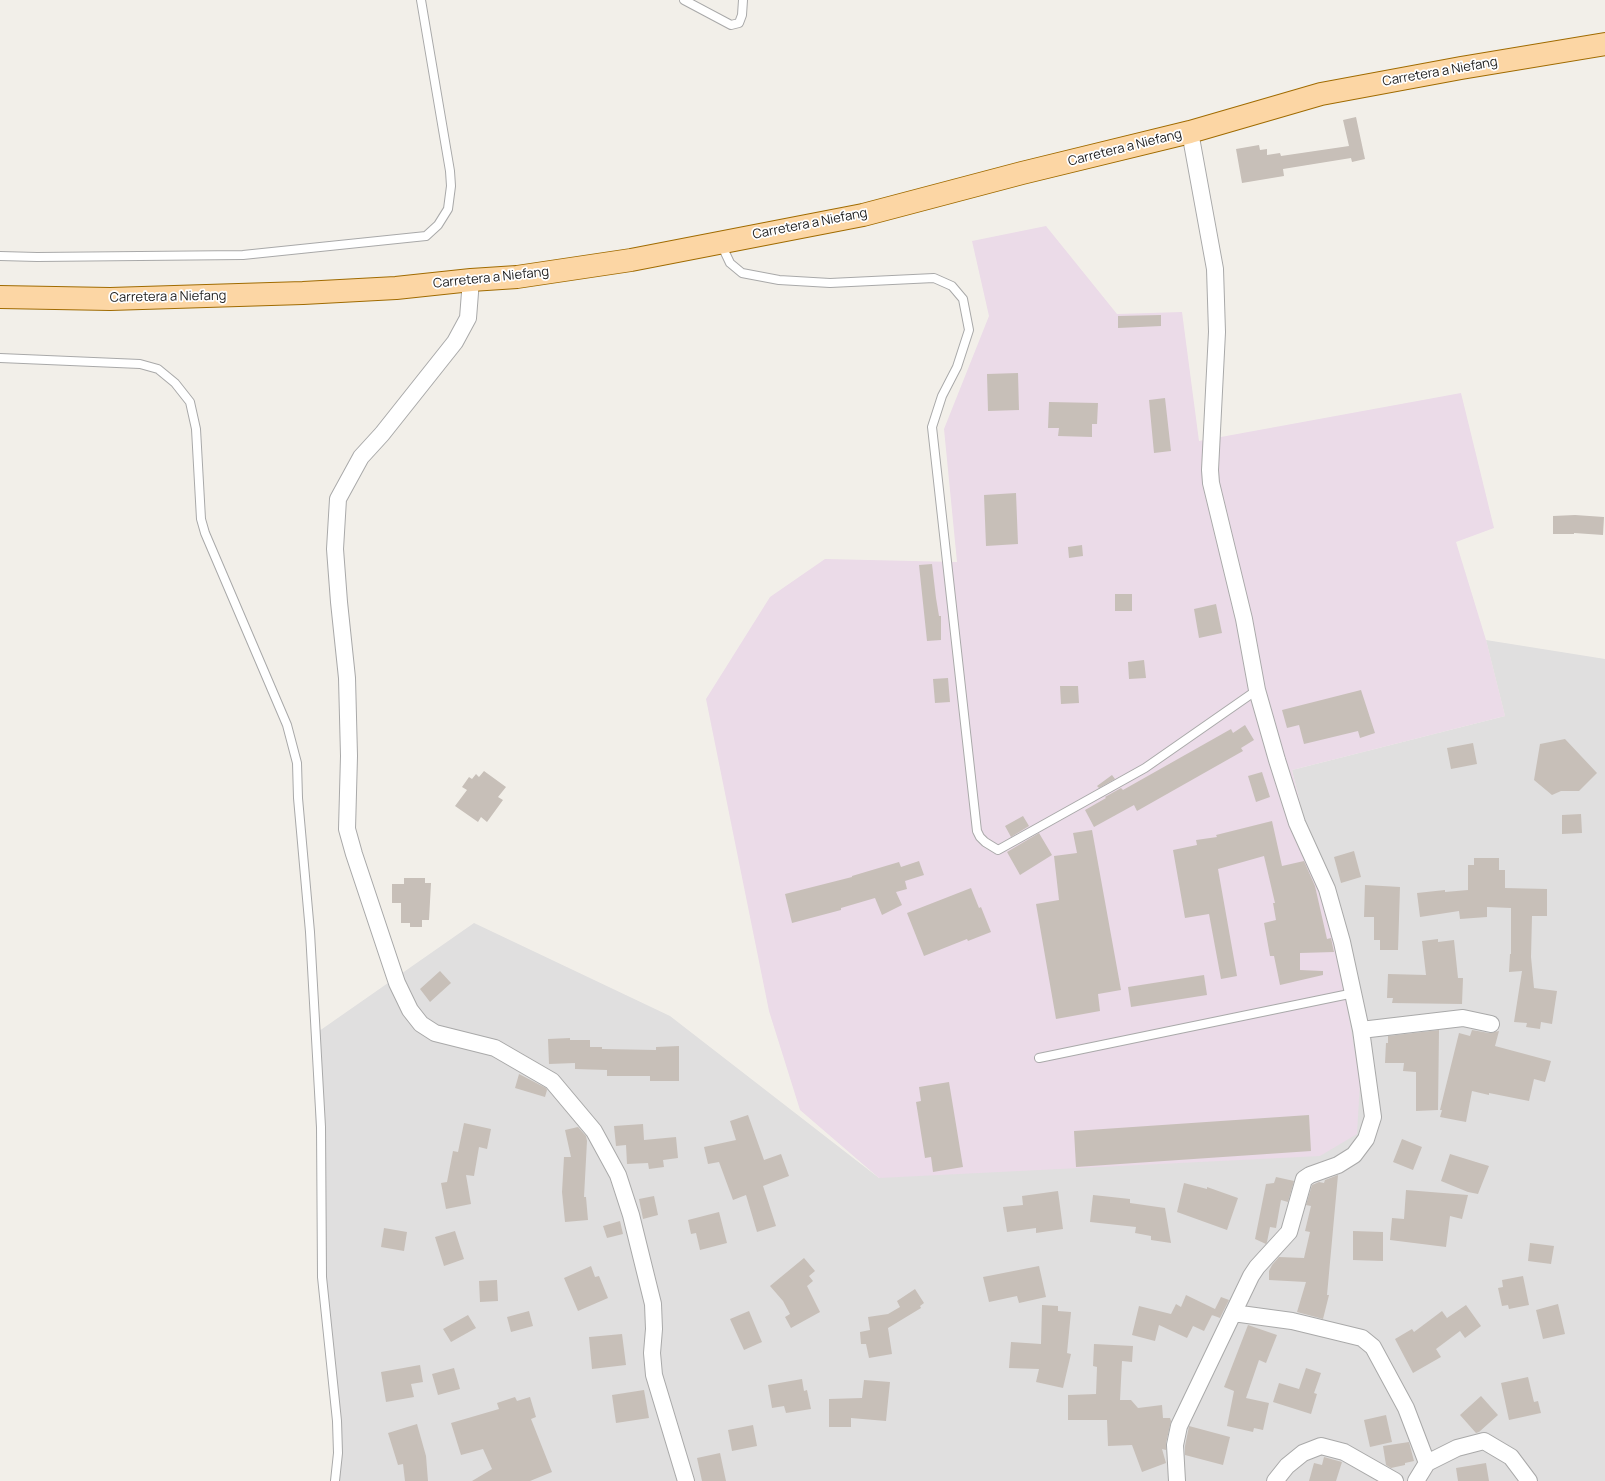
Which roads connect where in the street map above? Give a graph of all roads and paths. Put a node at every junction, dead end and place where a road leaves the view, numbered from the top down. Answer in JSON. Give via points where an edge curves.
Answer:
{"nodes":[{"id":1,"x":421,"y":0,"type":"edge"},
{"id":2,"x":684,"y":0,"type":"edge"},
{"id":3,"x":743,"y":0,"type":"edge"},
{"id":4,"x":1605,"y":44,"type":"edge"},
{"id":5,"x":1190,"y":132,"type":"junction"},
{"id":6,"x":720,"y":242,"type":"junction"},
{"id":7,"x":0,"y":256,"type":"edge"},
{"id":8,"x":471,"y":280,"type":"junction"},
{"id":9,"x":0,"y":297,"type":"edge"},
{"id":10,"x":0,"y":358,"type":"edge"},
{"id":11,"x":1257,"y":690,"type":"junction"},
{"id":12,"x":1354,"y":993,"type":"junction"},
{"id":13,"x":1491,"y":1024,"type":"dead end"},
{"id":14,"x":1361,"y":1030,"type":"junction"},
{"id":15,"x":1039,"y":1058,"type":"dead end"},
{"id":16,"x":1233,"y":1313,"type":"junction"},
{"id":17,"x":1427,"y":1463,"type":"junction"},
{"id":18,"x":335,"y":1481,"type":"edge"},
{"id":19,"x":686,"y":1481,"type":"edge"},
{"id":20,"x":1177,"y":1481,"type":"edge"},
{"id":21,"x":1275,"y":1481,"type":"edge"},
{"id":22,"x":1394,"y":1481,"type":"edge"},
{"id":23,"x":1416,"y":1481,"type":"edge"},
{"id":24,"x":1529,"y":1481,"type":"edge"}],
"edges":[{"from":1,"to":7,"type":"lane","via":[[450,171],[448,209],[426,236],[243,255],[37,258]]},
{"from":2,"to":3,"type":"lane","via":[[731,25],[738,23],[742,15]]},
{"from":4,"to":5,"type":"main road","name":"Carretera a Niefang","via":[[1321,94]]},
{"from":5,"to":6,"type":"main road","name":"Carretera a Niefang","via":[[863,215]]},
{"from":5,"to":11,"type":"street","via":[[1215,268],[1217,332],[1211,484],[1244,619]]},
{"from":6,"to":8,"type":"main road","name":"Carretera a Niefang","via":[[616,262],[517,277]]},
{"from":6,"to":11,"type":"lane","via":[[730,263],[742,273],[779,280],[830,284],[934,278],[952,286],[963,299],[969,330],[932,427],[977,831],[985,842],[998,850],[1138,772]]},
{"from":8,"to":9,"type":"main road","name":"Carretera a Niefang","via":[[396,288],[303,293],[110,299]]},
{"from":8,"to":19,"type":"street","via":[[468,318],[455,342],[361,457],[338,500],[335,549],[347,678],[347,829],[397,983],[410,1010],[421,1024],[435,1033],[496,1048],[552,1081],[594,1131],[618,1175],[631,1215],[653,1304],[654,1375]]},
{"from":10,"to":18,"type":"lane","via":[[140,364],[158,369],[175,383],[190,402],[196,429],[201,519],[205,533],[287,725],[297,763],[310,932],[322,1127],[322,1277],[337,1422],[338,1453]]},
{"from":11,"to":12,"type":"street","via":[[1297,823],[1327,890]]},
{"from":12,"to":14,"type":"street"},
{"from":12,"to":15,"type":"lane"},
{"from":13,"to":14,"type":"street","via":[[1463,1018]]},
{"from":14,"to":16,"type":"street","via":[[1373,1117],[1366,1139],[1354,1155],[1304,1180],[1289,1232],[1257,1267]]},
{"from":16,"to":17,"type":"street","via":[[1292,1321],[1362,1338],[1373,1347],[1406,1408]]},
{"from":16,"to":20,"type":"street","via":[[1179,1426],[1175,1445]]},
{"from":17,"to":23,"type":"street"},
{"from":17,"to":24,"type":"street","via":[[1457,1448],[1484,1441],[1511,1457]]},
{"from":21,"to":22,"type":"street","via":[[1302,1453],[1321,1446],[1344,1452]]}]}
